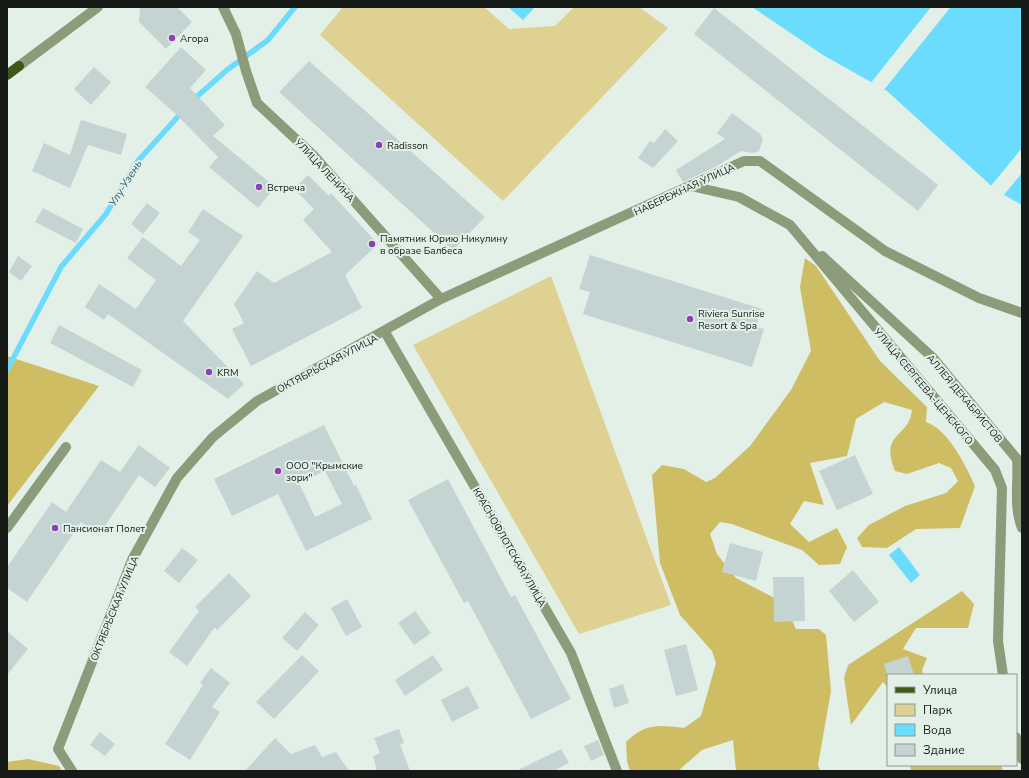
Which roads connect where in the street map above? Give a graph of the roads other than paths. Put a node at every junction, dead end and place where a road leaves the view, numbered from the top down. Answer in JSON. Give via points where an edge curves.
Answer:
{"nodes":[{"id":1,"x":98,"y":7,"type":"edge"},
{"id":2,"x":223,"y":7,"type":"edge"},
{"id":3,"x":19,"y":66,"type":"joint"},
{"id":4,"x":7,"y":75,"type":"edge"},
{"id":5,"x":691,"y":186,"type":"junction"},
{"id":6,"x":805,"y":245,"type":"junction"},
{"id":7,"x":441,"y":299,"type":"junction"},
{"id":8,"x":1022,"y":313,"type":"edge"},
{"id":9,"x":385,"y":332,"type":"junction"},
{"id":10,"x":66,"y":447,"type":"dead end"},
{"id":11,"x":7,"y":528,"type":"edge"},
{"id":12,"x":1022,"y":528,"type":"edge"},
{"id":13,"x":1002,"y":674,"type":"edge"},
{"id":14,"x":1017,"y":741,"type":"edge"},
{"id":15,"x":1022,"y":759,"type":"edge"},
{"id":16,"x":72,"y":771,"type":"edge"},
{"id":17,"x":617,"y":771,"type":"edge"}],
"edges":[{"from":1,"to":3,"type":"street"},
{"from":2,"to":7,"type":"street","name":"УЛИЦА ЛЕНИНА","via":[[236,34],[256,103],[314,156]]},
{"from":3,"to":4,"type":"main road"},
{"from":5,"to":6,"type":"street","name":"УЛИЦА СЕРГЕЕВА-ЦЕНСКОГО","via":[[739,197],[790,225]]},
{"from":5,"to":7,"type":"street","name":"НАБЕРЕЖНАЯ УЛИЦА"},
{"from":5,"to":8,"type":"street","name":"НАБЕРЕЖНАЯ УЛИЦА","via":[[744,161],[760,161],[885,251],[979,298]]},
{"from":6,"to":12,"type":"street","name":"АЛЛЕЯ ДЕКАБРИСТОВ","via":[[820,255],[933,358],[1017,459],[1016,496]]},
{"from":6,"to":13,"type":"street","name":"УЛИЦА СЕРГЕЕВА-ЦЕНСКОГО","via":[[995,470],[1002,488],[998,641]]},
{"from":7,"to":9,"type":"street","name":"ОКТЯБРЬСКАЯ УЛИЦА"},
{"from":9,"to":16,"type":"street","name":"ОКТЯБРЬСКАЯ УЛИЦА","via":[[257,401],[213,437],[177,478],[132,560],[58,749]]},
{"from":9,"to":17,"type":"street","name":"КРАСНОФЛОТСКАЯ УЛИЦА","via":[[571,653]]},
{"from":10,"to":11,"type":"street"},
{"from":14,"to":15,"type":"street"}]}
